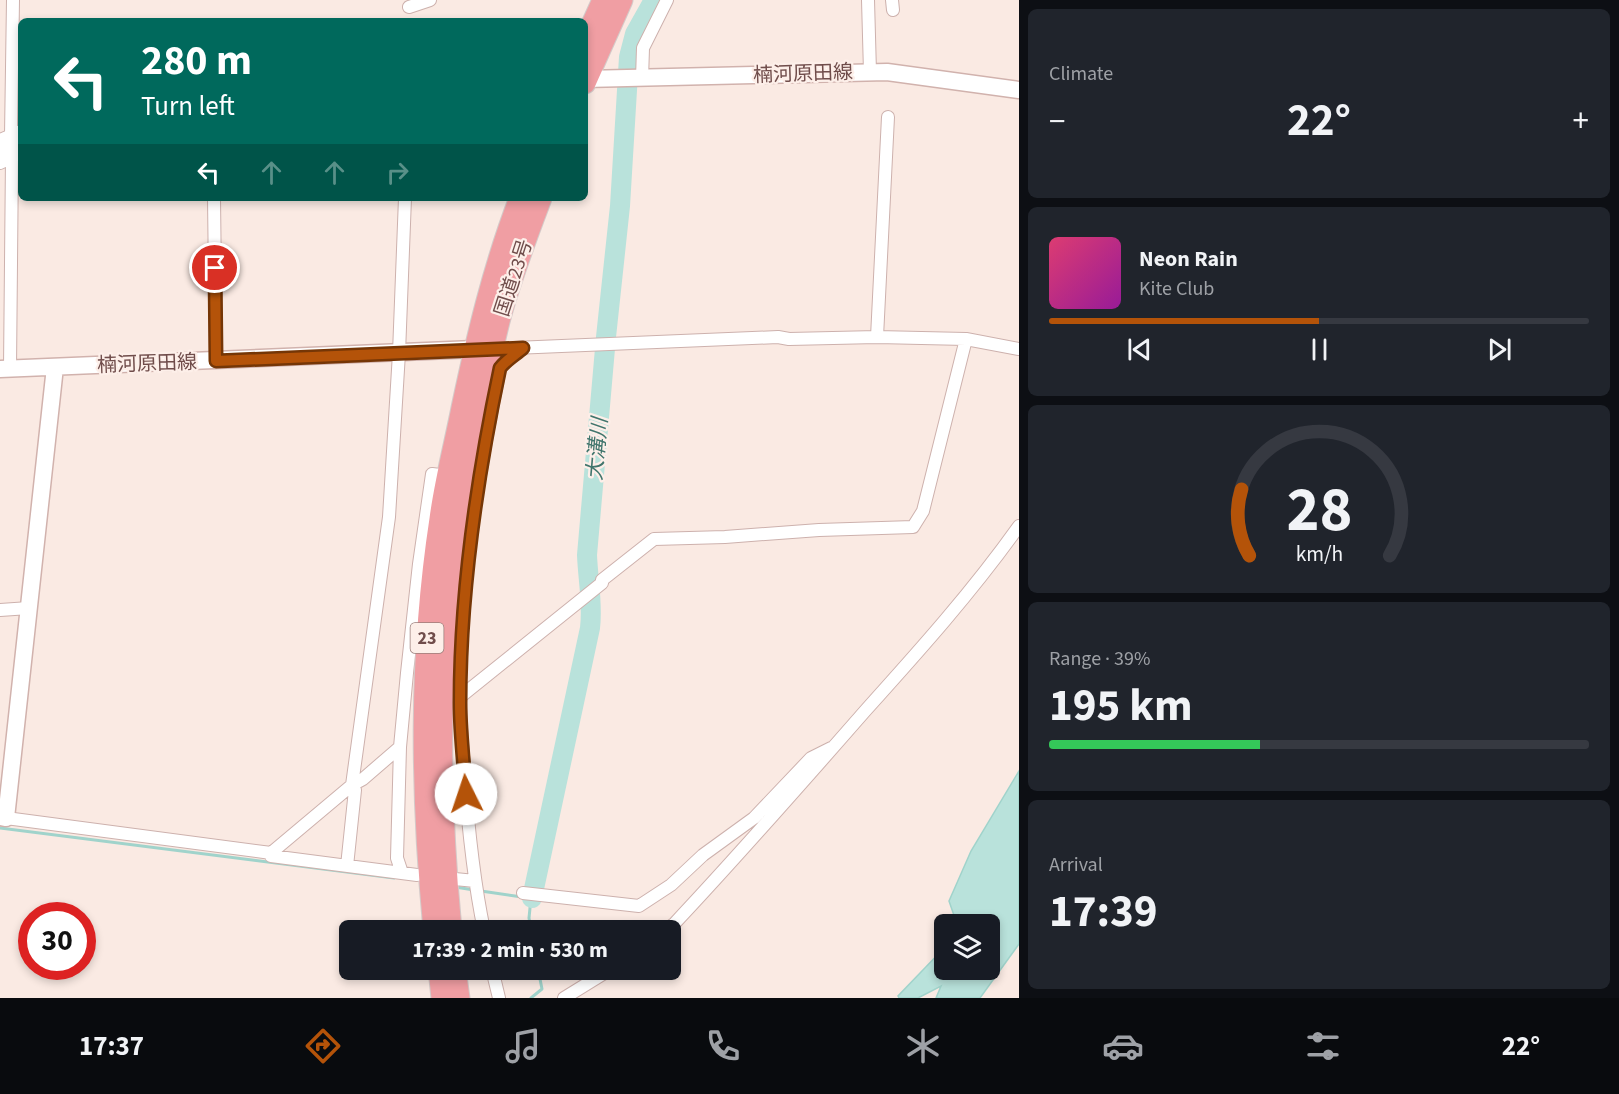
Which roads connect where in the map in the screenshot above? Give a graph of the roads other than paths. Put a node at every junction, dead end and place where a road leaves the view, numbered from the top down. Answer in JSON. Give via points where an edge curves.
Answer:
{"nodes":[{"id":1,"x":13,"y":0,"type":"edge"},
{"id":2,"x":430,"y":0,"type":"edge"},
{"id":3,"x":603,"y":0,"type":"edge"},
{"id":4,"x":622,"y":0,"type":"edge"},
{"id":5,"x":667,"y":0,"type":"edge"},
{"id":6,"x":868,"y":0,"type":"edge"},
{"id":7,"x":409,"y":3,"type":"edge"},
{"id":8,"x":588,"y":33,"type":"edge"},
{"id":9,"x":870,"y":72,"type":"junction"},
{"id":10,"x":588,"y":76,"type":"edge"},
{"id":11,"x":640,"y":79,"type":"junction"},
{"id":12,"x":588,"y":81,"type":"edge"},
{"id":13,"x":1019,"y":90,"type":"edge"},
{"id":14,"x":888,"y":117,"type":"dead end"},
{"id":15,"x":12,"y":145,"type":"edge"},
{"id":16,"x":0,"y":163,"type":"edge"},
{"id":17,"x":214,"y":201,"type":"edge"},
{"id":18,"x":405,"y":201,"type":"edge"},
{"id":19,"x":519,"y":201,"type":"edge"},
{"id":20,"x":540,"y":201,"type":"edge"},
{"id":21,"x":877,"y":337,"type":"junction"},
{"id":22,"x":966,"y":339,"type":"junction"},
{"id":23,"x":523,"y":348,"type":"junction"},
{"id":24,"x":484,"y":349,"type":"junction"},
{"id":25,"x":1019,"y":350,"type":"edge"},
{"id":26,"x":399,"y":353,"type":"junction"},
{"id":27,"x":216,"y":361,"type":"junction"},
{"id":28,"x":55,"y":367,"type":"junction"},
{"id":29,"x":5,"y":369,"type":"edge"},
{"id":30,"x":448,"y":476,"type":"junction"},
{"id":31,"x":1019,"y":526,"type":"edge"},
{"id":32,"x":29,"y":608,"type":"junction"},
{"id":33,"x":0,"y":610,"type":"edge"},
{"id":34,"x":460,"y":697,"type":"junction"},
{"id":35,"x":835,"y":746,"type":"junction"},
{"id":36,"x":400,"y":747,"type":"junction"},
{"id":37,"x":352,"y":785,"type":"junction"},
{"id":38,"x":3,"y":817,"type":"edge"},
{"id":39,"x":271,"y":852,"type":"junction"},
{"id":40,"x":347,"y":866,"type":"junction"},
{"id":41,"x":402,"y":873,"type":"junction"},
{"id":42,"x":417,"y":875,"type":"dead end"},
{"id":43,"x":455,"y":879,"type":"dead end"},
{"id":44,"x":476,"y":888,"type":"junction"},
{"id":45,"x":524,"y":893,"type":"dead end"},
{"id":46,"x":433,"y":920,"type":"edge"},
{"id":47,"x":450,"y":920,"type":"edge"},
{"id":48,"x":482,"y":920,"type":"edge"},
{"id":49,"x":678,"y":920,"type":"edge"},
{"id":50,"x":440,"y":980,"type":"edge"},
{"id":51,"x":457,"y":980,"type":"edge"},
{"id":52,"x":495,"y":980,"type":"edge"},
{"id":53,"x":593,"y":980,"type":"edge"},
{"id":54,"x":442,"y":998,"type":"edge"},
{"id":55,"x":459,"y":998,"type":"edge"},
{"id":56,"x":499,"y":998,"type":"edge"},
{"id":57,"x":564,"y":998,"type":"edge"}],
"edges":[{"from":1,"to":15,"type":"street"},
{"from":2,"to":7,"type":"street"},
{"from":3,"to":8,"type":"highway"},
{"from":4,"to":10,"type":"highway"},
{"from":5,"to":11,"type":"street","via":[[643,48]]},
{"from":6,"to":9,"type":"street"},
{"from":9,"to":11,"type":"main road","name":"楠河原田線"},
{"from":9,"to":13,"type":"main road","name":"楠河原田線"},
{"from":11,"to":12,"type":"main road","name":"楠河原田線"},
{"from":14,"to":21,"type":"street"},
{"from":15,"to":16,"type":"street"},
{"from":15,"to":29,"type":"street"},
{"from":17,"to":27,"type":"street"},
{"from":18,"to":26,"type":"street"},
{"from":19,"to":24,"type":"highway","name":"国道23号","number":"23","via":[[498,260]]},
{"from":20,"to":24,"type":"highway","name":"国道23号","number":"23","via":[[501,314]]},
{"from":21,"to":22,"type":"street"},
{"from":21,"to":23,"type":"street","via":[[778,337]]},
{"from":22,"to":25,"type":"street"},
{"from":22,"to":34,"type":"street","via":[[923,511],[913,527],[654,539]]},
{"from":23,"to":24,"type":"street"},
{"from":23,"to":34,"type":"street","via":[[500,368],[483,459],[462,627]]},
{"from":24,"to":26,"type":"main road","name":"楠河原田線"},
{"from":24,"to":30,"type":"highway","name":"国道23号","number":"23"},
{"from":24,"to":47,"type":"highway","name":"国道23号","number":"23","via":[[445,637],[441,769]]},
{"from":26,"to":27,"type":"main road","name":"楠河原田線"},
{"from":26,"to":37,"type":"street","via":[[389,517]]},
{"from":27,"to":28,"type":"main road","name":"楠河原田線"},
{"from":28,"to":29,"type":"main road","name":"楠河原田線"},
{"from":28,"to":32,"type":"main road"},
{"from":30,"to":36,"type":"street","via":[[432,474]]},
{"from":30,"to":46,"type":"highway","name":"国道23号","number":"23","via":[[430,598],[424,695],[424,786]]},
{"from":31,"to":35,"type":"street","via":[[958,606]]},
{"from":32,"to":33,"type":"street"},
{"from":32,"to":38,"type":"main road"},
{"from":34,"to":44,"type":"street"},
{"from":35,"to":45,"type":"street","via":[[817,753],[754,818],[639,906]]},
{"from":35,"to":49,"type":"street"},
{"from":36,"to":37,"type":"street"},
{"from":36,"to":41,"type":"street","via":[[397,858]]},
{"from":37,"to":39,"type":"street"},
{"from":37,"to":40,"type":"street","via":[[355,790]]},
{"from":38,"to":39,"type":"street"},
{"from":39,"to":40,"type":"street","via":[[271,856]]},
{"from":40,"to":41,"type":"street"},
{"from":41,"to":42,"type":"street"},
{"from":43,"to":44,"type":"street"},
{"from":44,"to":48,"type":"street"},
{"from":50,"to":54,"type":"highway"},
{"from":51,"to":55,"type":"highway"},
{"from":52,"to":56,"type":"street"},
{"from":53,"to":57,"type":"street"}]}
